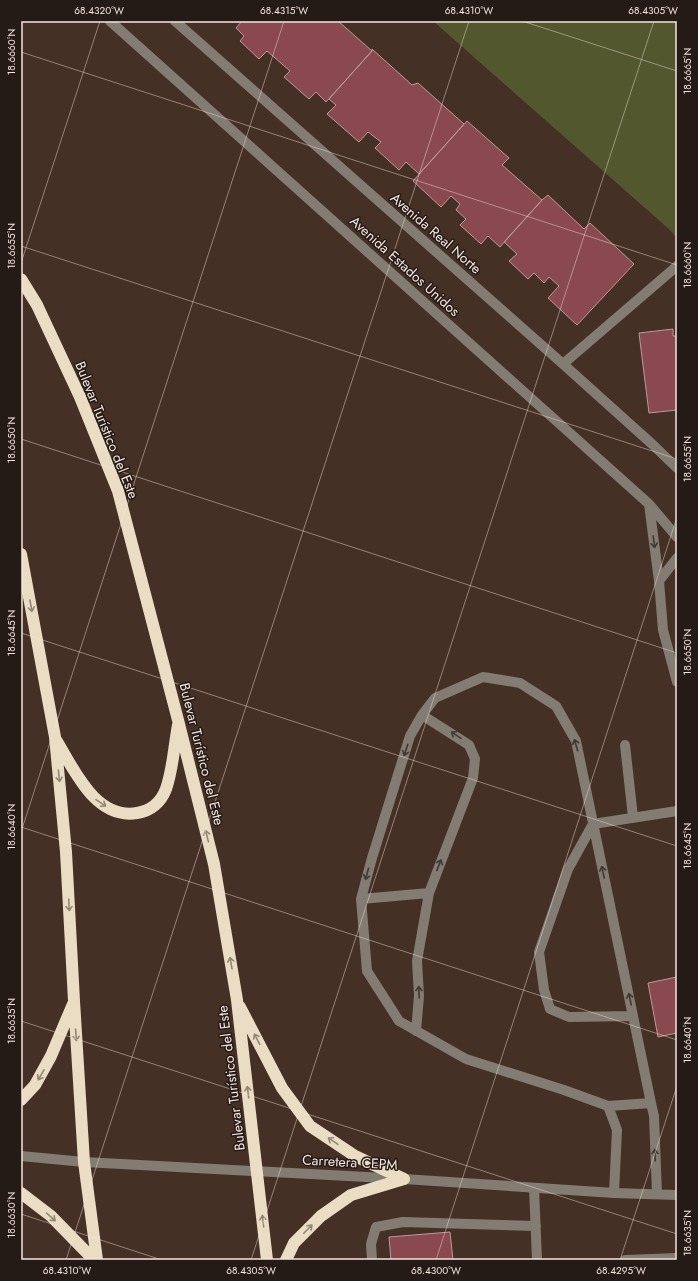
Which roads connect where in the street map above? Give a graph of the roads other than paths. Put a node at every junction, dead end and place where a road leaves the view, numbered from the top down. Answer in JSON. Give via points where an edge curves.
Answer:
{"nodes":[{"id":1,"x":110,"y":21,"type":"edge"},
{"id":2,"x":175,"y":21,"type":"edge"},
{"id":3,"x":677,"y":266,"type":"edge"},
{"id":4,"x":21,"y":279,"type":"edge"},
{"id":5,"x":563,"y":364,"type":"junction"},
{"id":6,"x":677,"y":468,"type":"edge"},
{"id":7,"x":648,"y":504,"type":"junction"},
{"id":8,"x":677,"y":537,"type":"edge"},
{"id":9,"x":21,"y":554,"type":"edge"},
{"id":10,"x":677,"y":558,"type":"edge"},
{"id":11,"x":659,"y":581,"type":"junction"},
{"id":12,"x":677,"y":682,"type":"edge"},
{"id":13,"x":422,"y":715,"type":"junction"},
{"id":14,"x":178,"y":720,"type":"junction"},
{"id":15,"x":55,"y":737,"type":"junction"},
{"id":16,"x":625,"y":745,"type":"dead end"},
{"id":17,"x":677,"y":811,"type":"edge"},
{"id":18,"x":633,"y":817,"type":"junction"},
{"id":19,"x":593,"y":824,"type":"junction"},
{"id":20,"x":428,"y":893,"type":"junction"},
{"id":21,"x":361,"y":899,"type":"junction"},
{"id":22,"x":237,"y":1000,"type":"junction"},
{"id":23,"x":74,"y":1001,"type":"junction"},
{"id":24,"x":633,"y":1016,"type":"junction"},
{"id":25,"x":416,"y":1031,"type":"junction"},
{"id":26,"x":21,"y":1100,"type":"edge"},
{"id":27,"x":651,"y":1103,"type":"junction"},
{"id":28,"x":608,"y":1106,"type":"junction"},
{"id":29,"x":21,"y":1156,"type":"edge"},
{"id":30,"x":84,"y":1162,"type":"junction"},
{"id":31,"x":257,"y":1171,"type":"junction"},
{"id":32,"x":404,"y":1179,"type":"junction"},
{"id":33,"x":534,"y":1188,"type":"junction"},
{"id":34,"x":21,"y":1193,"type":"edge"},
{"id":35,"x":614,"y":1193,"type":"junction"},
{"id":36,"x":657,"y":1194,"type":"junction"},
{"id":37,"x":677,"y":1195,"type":"edge"},
{"id":38,"x":536,"y":1226,"type":"junction"},
{"id":39,"x":677,"y":1258,"type":"edge"},
{"id":40,"x":94,"y":1260,"type":"edge"},
{"id":41,"x":97,"y":1260,"type":"edge"},
{"id":42,"x":267,"y":1260,"type":"edge"},
{"id":43,"x":286,"y":1260,"type":"edge"},
{"id":44,"x":372,"y":1260,"type":"edge"},
{"id":45,"x":537,"y":1260,"type":"edge"},
{"id":46,"x":625,"y":1260,"type":"edge"}],
"edges":[{"from":1,"to":7,"type":"street","name":"Avenida Estados Unidos"},
{"from":2,"to":5,"type":"street","name":"Avenida Real Norte"},
{"from":3,"to":5,"type":"street"},
{"from":4,"to":14,"type":"highway","name":"Bulevar Turístico del Este","via":[[80,397],[118,491]]},
{"from":5,"to":6,"type":"street","name":"Avenida Real Norte"},
{"from":7,"to":8,"type":"street","name":"Avenida Estados Unidos"},
{"from":7,"to":11,"type":"street","one_way":true},
{"from":9,"to":15,"type":"highway","one_way":true},
{"from":10,"to":11,"type":"street"},
{"from":11,"to":12,"type":"street","via":[[663,630]]},
{"from":19,"to":13,"type":"street","one_way":true,"via":[[576,741],[556,706],[520,683],[483,677],[435,698]]},
{"from":20,"to":13,"type":"street","one_way":true,"via":[[473,778],[475,759],[469,745]]},
{"from":13,"to":21,"type":"street","one_way":true,"via":[[410,736]]},
{"from":15,"to":14,"type":"highway","one_way":true,"via":[[96,800],[111,810],[132,814],[145,812],[157,804],[165,790],[170,776]]},
{"from":22,"to":14,"type":"highway","name":"Bulevar Turístico del Este","one_way":true,"via":[[214,864]]},
{"from":15,"to":23,"type":"highway","one_way":true,"via":[[66,852]]},
{"from":16,"to":18,"type":"street"},
{"from":17,"to":18,"type":"street"},
{"from":18,"to":19,"type":"street"},
{"from":24,"to":19,"type":"street","one_way":true},
{"from":19,"to":24,"type":"street","via":[[568,869],[539,952],[544,990],[550,1009],[569,1017]]},
{"from":20,"to":21,"type":"street"},
{"from":25,"to":20,"type":"street","one_way":true,"via":[[420,996],[417,961]]},
{"from":21,"to":25,"type":"street","via":[[367,971],[399,1021]]},
{"from":31,"to":22,"type":"highway","name":"Bulevar Turístico del Este","one_way":true},
{"from":32,"to":22,"type":"highway","one_way":true,"via":[[355,1156],[310,1126],[282,1088]]},
{"from":23,"to":26,"type":"highway","one_way":true,"via":[[51,1056],[35,1085]]},
{"from":23,"to":30,"type":"highway","one_way":true},
{"from":24,"to":27,"type":"street"},
{"from":25,"to":28,"type":"street","via":[[466,1059]]},
{"from":27,"to":28,"type":"street"},
{"from":36,"to":27,"type":"street","one_way":true,"via":[[654,1116]]},
{"from":28,"to":35,"type":"street","via":[[617,1130]]},
{"from":29,"to":30,"type":"street","name":"Carretera CEPM"},
{"from":30,"to":31,"type":"street","name":"Carretera CEPM"},
{"from":30,"to":41,"type":"highway"},
{"from":31,"to":32,"type":"street","name":"Carretera CEPM"},
{"from":42,"to":31,"type":"highway","name":"Bulevar Turístico del Este","one_way":true},
{"from":32,"to":33,"type":"street","name":"Carretera CEPM"},
{"from":43,"to":32,"type":"highway","one_way":true,"via":[[294,1242],[321,1216],[352,1195]]},
{"from":33,"to":35,"type":"street","name":"Carretera CEPM"},
{"from":33,"to":38,"type":"street"},
{"from":34,"to":40,"type":"highway","one_way":true,"via":[[51,1216]]},
{"from":35,"to":36,"type":"street","name":"Carretera CEPM"},
{"from":36,"to":37,"type":"street","name":"Carretera CEPM"},
{"from":38,"to":44,"type":"street","via":[[403,1222],[376,1227],[371,1244]]},
{"from":38,"to":45,"type":"street"},
{"from":39,"to":46,"type":"street"}]}
